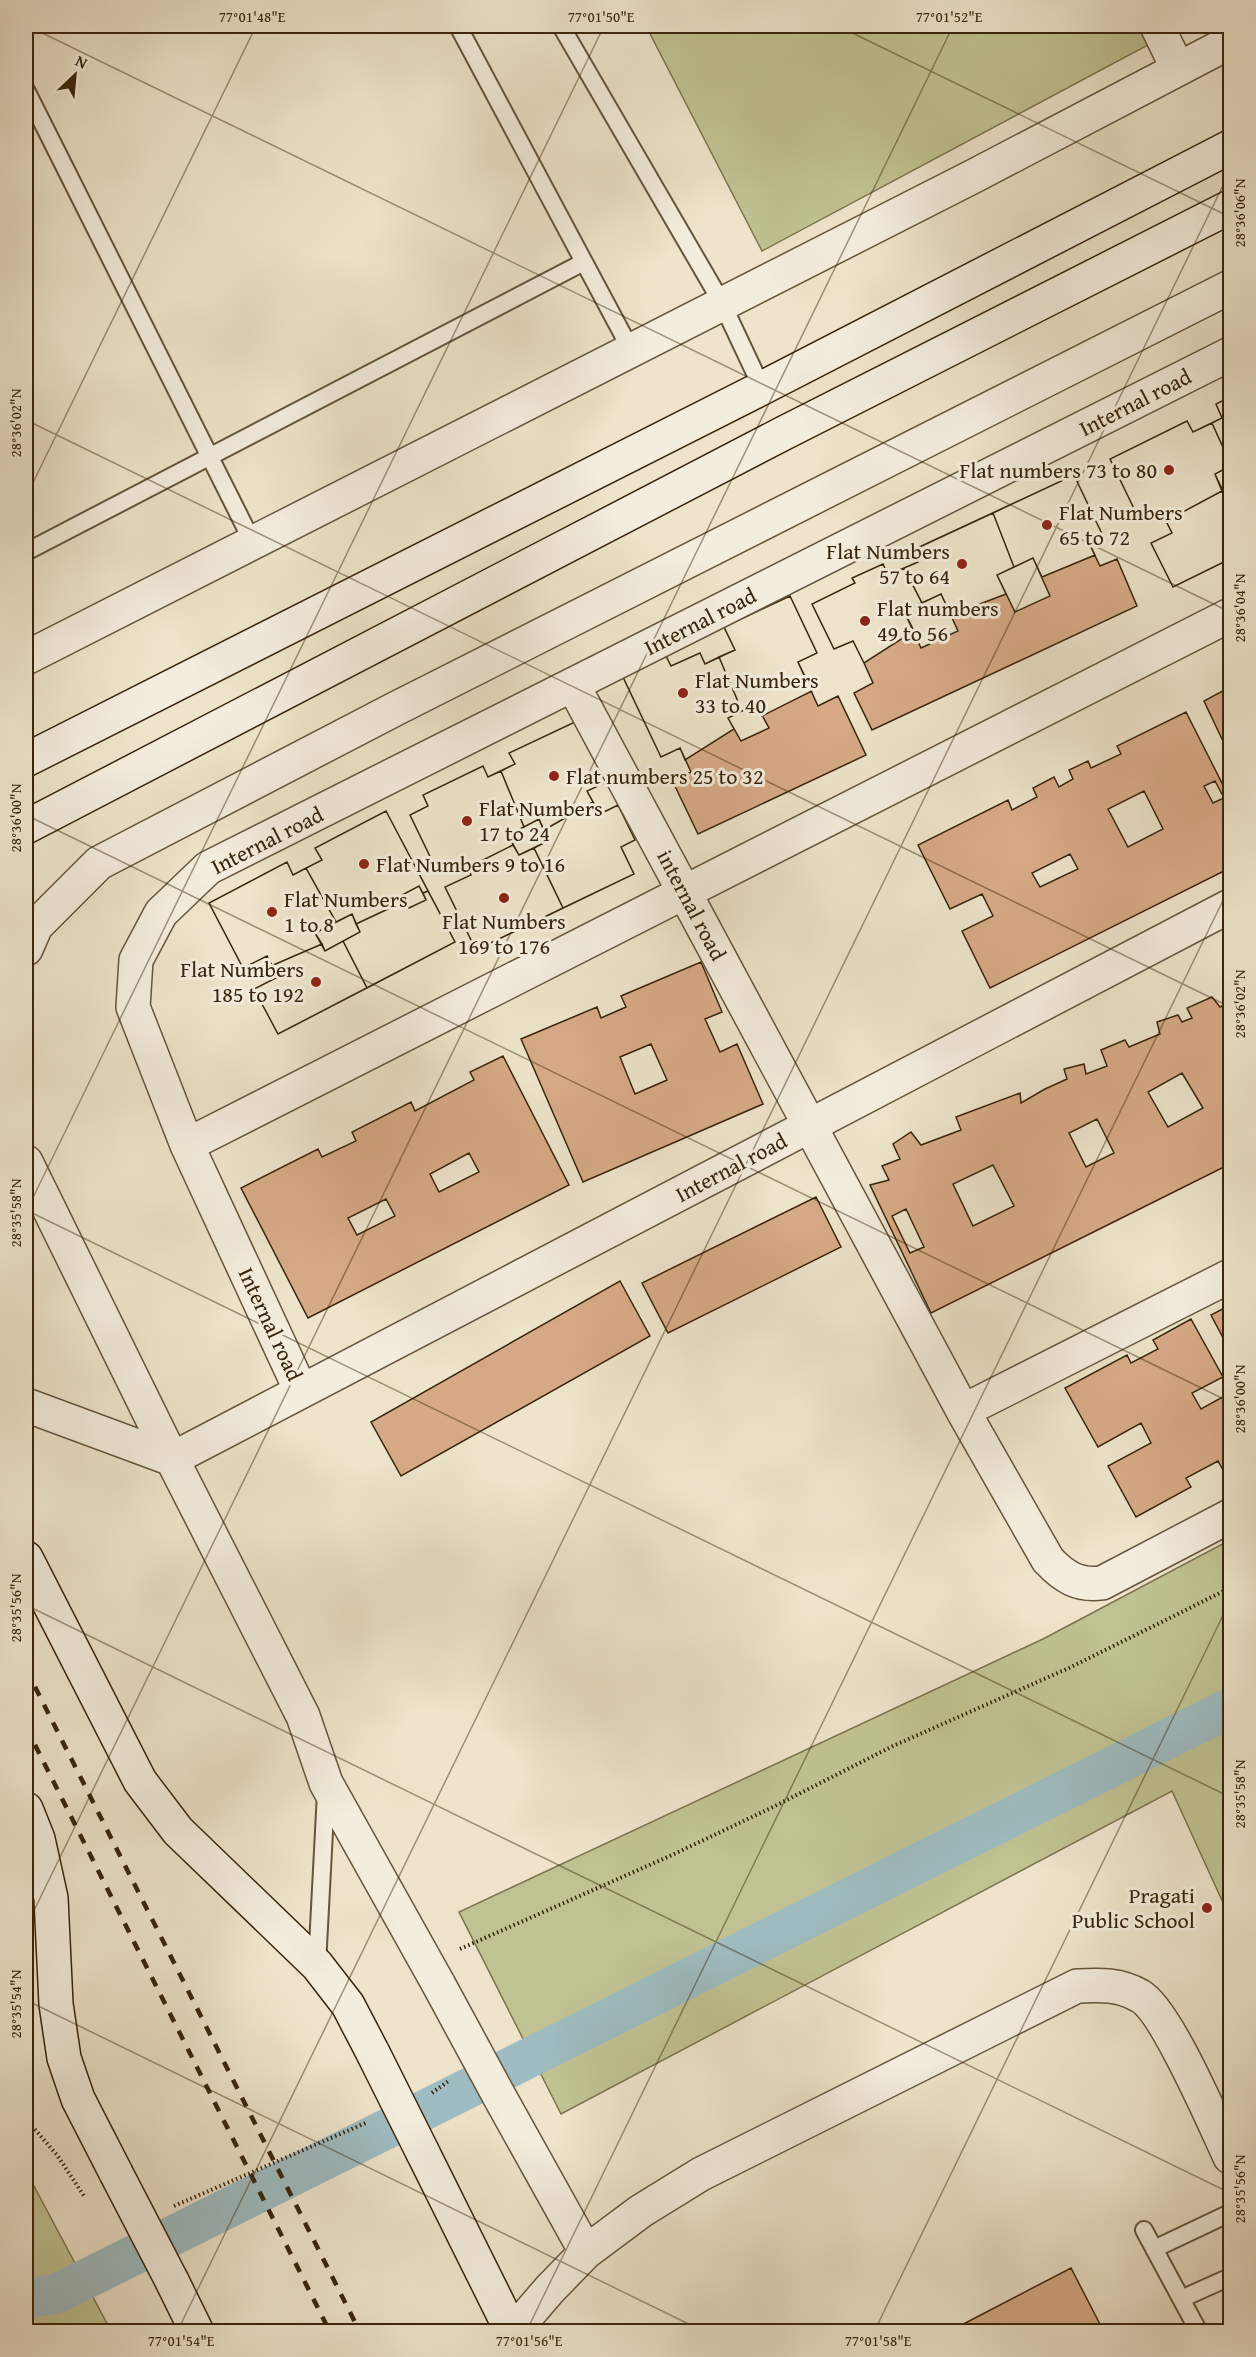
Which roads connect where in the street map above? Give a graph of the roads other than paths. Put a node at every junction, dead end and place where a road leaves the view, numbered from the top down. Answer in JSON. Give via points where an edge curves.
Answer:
{"nodes":[{"id":1,"x":458,"y":26,"type":"edge"},
{"id":2,"x":561,"y":26,"type":"edge"},
{"id":3,"x":1157,"y":26,"type":"edge"},
{"id":4,"x":1230,"y":42,"type":"edge"},
{"id":5,"x":1178,"y":69,"type":"junction"},
{"id":6,"x":26,"y":90,"type":"edge"},
{"id":7,"x":1230,"y":147,"type":"edge"},
{"id":8,"x":1230,"y":207,"type":"edge"},
{"id":9,"x":584,"y":262,"type":"junction"},
{"id":10,"x":1230,"y":287,"type":"edge"},
{"id":11,"x":722,"y":303,"type":"junction"},
{"id":12,"x":631,"y":350,"type":"junction"},
{"id":13,"x":1230,"y":354,"type":"edge"},
{"id":14,"x":762,"y":388,"type":"junction"},
{"id":15,"x":209,"y":456,"type":"junction"},
{"id":16,"x":253,"y":543,"type":"junction"},
{"id":17,"x":26,"y":552,"type":"edge"},
{"id":18,"x":1230,"y":615,"type":"edge"},
{"id":19,"x":26,"y":658,"type":"edge"},
{"id":20,"x":573,"y":685,"type":"junction"},
{"id":21,"x":26,"y":760,"type":"edge"},
{"id":22,"x":26,"y":827,"type":"edge"},
{"id":23,"x":685,"y":892,"type":"junction"},
{"id":24,"x":1230,"y":906,"type":"edge"},
{"id":25,"x":26,"y":950,"type":"edge"},
{"id":26,"x":810,"y":1125,"type":"junction"},
{"id":27,"x":188,"y":1145,"type":"junction"},
{"id":28,"x":26,"y":1162,"type":"edge"},
{"id":29,"x":1230,"y":1276,"type":"edge"},
{"id":30,"x":302,"y":1391,"type":"junction"},
{"id":31,"x":26,"y":1405,"type":"edge"},
{"id":32,"x":963,"y":1411,"type":"junction"},
{"id":33,"x":172,"y":1459,"type":"junction"},
{"id":34,"x":1230,"y":1516,"type":"edge"},
{"id":35,"x":26,"y":1558,"type":"edge"},
{"id":36,"x":326,"y":1783,"type":"junction"},
{"id":37,"x":26,"y":1809,"type":"edge"},
{"id":38,"x":317,"y":1965,"type":"junction"},
{"id":39,"x":1230,"y":2157,"type":"edge"},
{"id":40,"x":1230,"y":2213,"type":"edge"},
{"id":41,"x":1144,"y":2230,"type":"dead end"},
{"id":42,"x":1154,"y":2249,"type":"junction"},
{"id":43,"x":586,"y":2252,"type":"junction"},
{"id":44,"x":1230,"y":2277,"type":"edge"},
{"id":45,"x":1181,"y":2299,"type":"junction"},
{"id":46,"x":197,"y":2331,"type":"edge"},
{"id":47,"x":513,"y":2331,"type":"edge"},
{"id":48,"x":1199,"y":2331,"type":"edge"}],
"edges":[{"from":1,"to":9,"type":"lane"},
{"from":2,"to":11,"type":"lane"},
{"from":3,"to":5,"type":"street"},
{"from":4,"to":5,"type":"street"},
{"from":5,"to":11,"type":"street"},
{"from":6,"to":15,"type":"lane"},
{"from":7,"to":14,"type":"street"},
{"from":8,"to":22,"type":"street","via":[[774,438]]},
{"from":9,"to":12,"type":"lane"},
{"from":9,"to":15,"type":"lane"},
{"from":10,"to":25,"type":"street","via":[[99,862],[36,926]]},
{"from":11,"to":12,"type":"street"},
{"from":11,"to":14,"type":"lane"},
{"from":12,"to":16,"type":"street"},
{"from":13,"to":20,"type":"street","name":"Internal road"},
{"from":14,"to":21,"type":"street"},
{"from":15,"to":16,"type":"lane"},
{"from":15,"to":17,"type":"lane"},
{"from":16,"to":19,"type":"street"},
{"from":18,"to":23,"type":"street"},
{"from":20,"to":23,"type":"street","name":"internal road"},
{"from":20,"to":27,"type":"street","name":"Internal road","via":[[208,868],[161,912],[136,960],[133,1007]]},
{"from":23,"to":26,"type":"street","name":"internal road"},
{"from":23,"to":27,"type":"street"},
{"from":24,"to":26,"type":"street","name":"Internal road"},
{"from":26,"to":30,"type":"street","name":"Internal road"},
{"from":26,"to":32,"type":"street","name":"Internal road"},
{"from":27,"to":30,"type":"street","name":"Internal road"},
{"from":28,"to":33,"type":"street"},
{"from":29,"to":32,"type":"street"},
{"from":30,"to":33,"type":"street"},
{"from":31,"to":33,"type":"street"},
{"from":32,"to":34,"type":"street","name":"Internal road","via":[[1048,1560],[1073,1582],[1102,1583]]},
{"from":33,"to":36,"type":"street","via":[[303,1716]]},
{"from":35,"to":38,"type":"street","via":[[140,1780],[178,1831]]},
{"from":36,"to":38,"type":"lane"},
{"from":36,"to":43,"type":"street","bridge":true},
{"from":37,"to":46,"type":"street","bridge":true,"via":[[39,1839],[51,1898],[56,2004],[64,2058],[78,2100]]},
{"from":38,"to":47,"type":"street","bridge":true,"via":[[348,2005]]},
{"from":39,"to":43,"type":"street","via":[[1166,2026],[1142,1996],[1110,1984],[1077,1986],[702,2174],[641,2211]]},
{"from":40,"to":42,"type":"lane"},
{"from":41,"to":42,"type":"lane"},
{"from":42,"to":45,"type":"lane"},
{"from":43,"to":47,"type":"street"},
{"from":44,"to":45,"type":"lane"},
{"from":45,"to":48,"type":"lane"}]}
